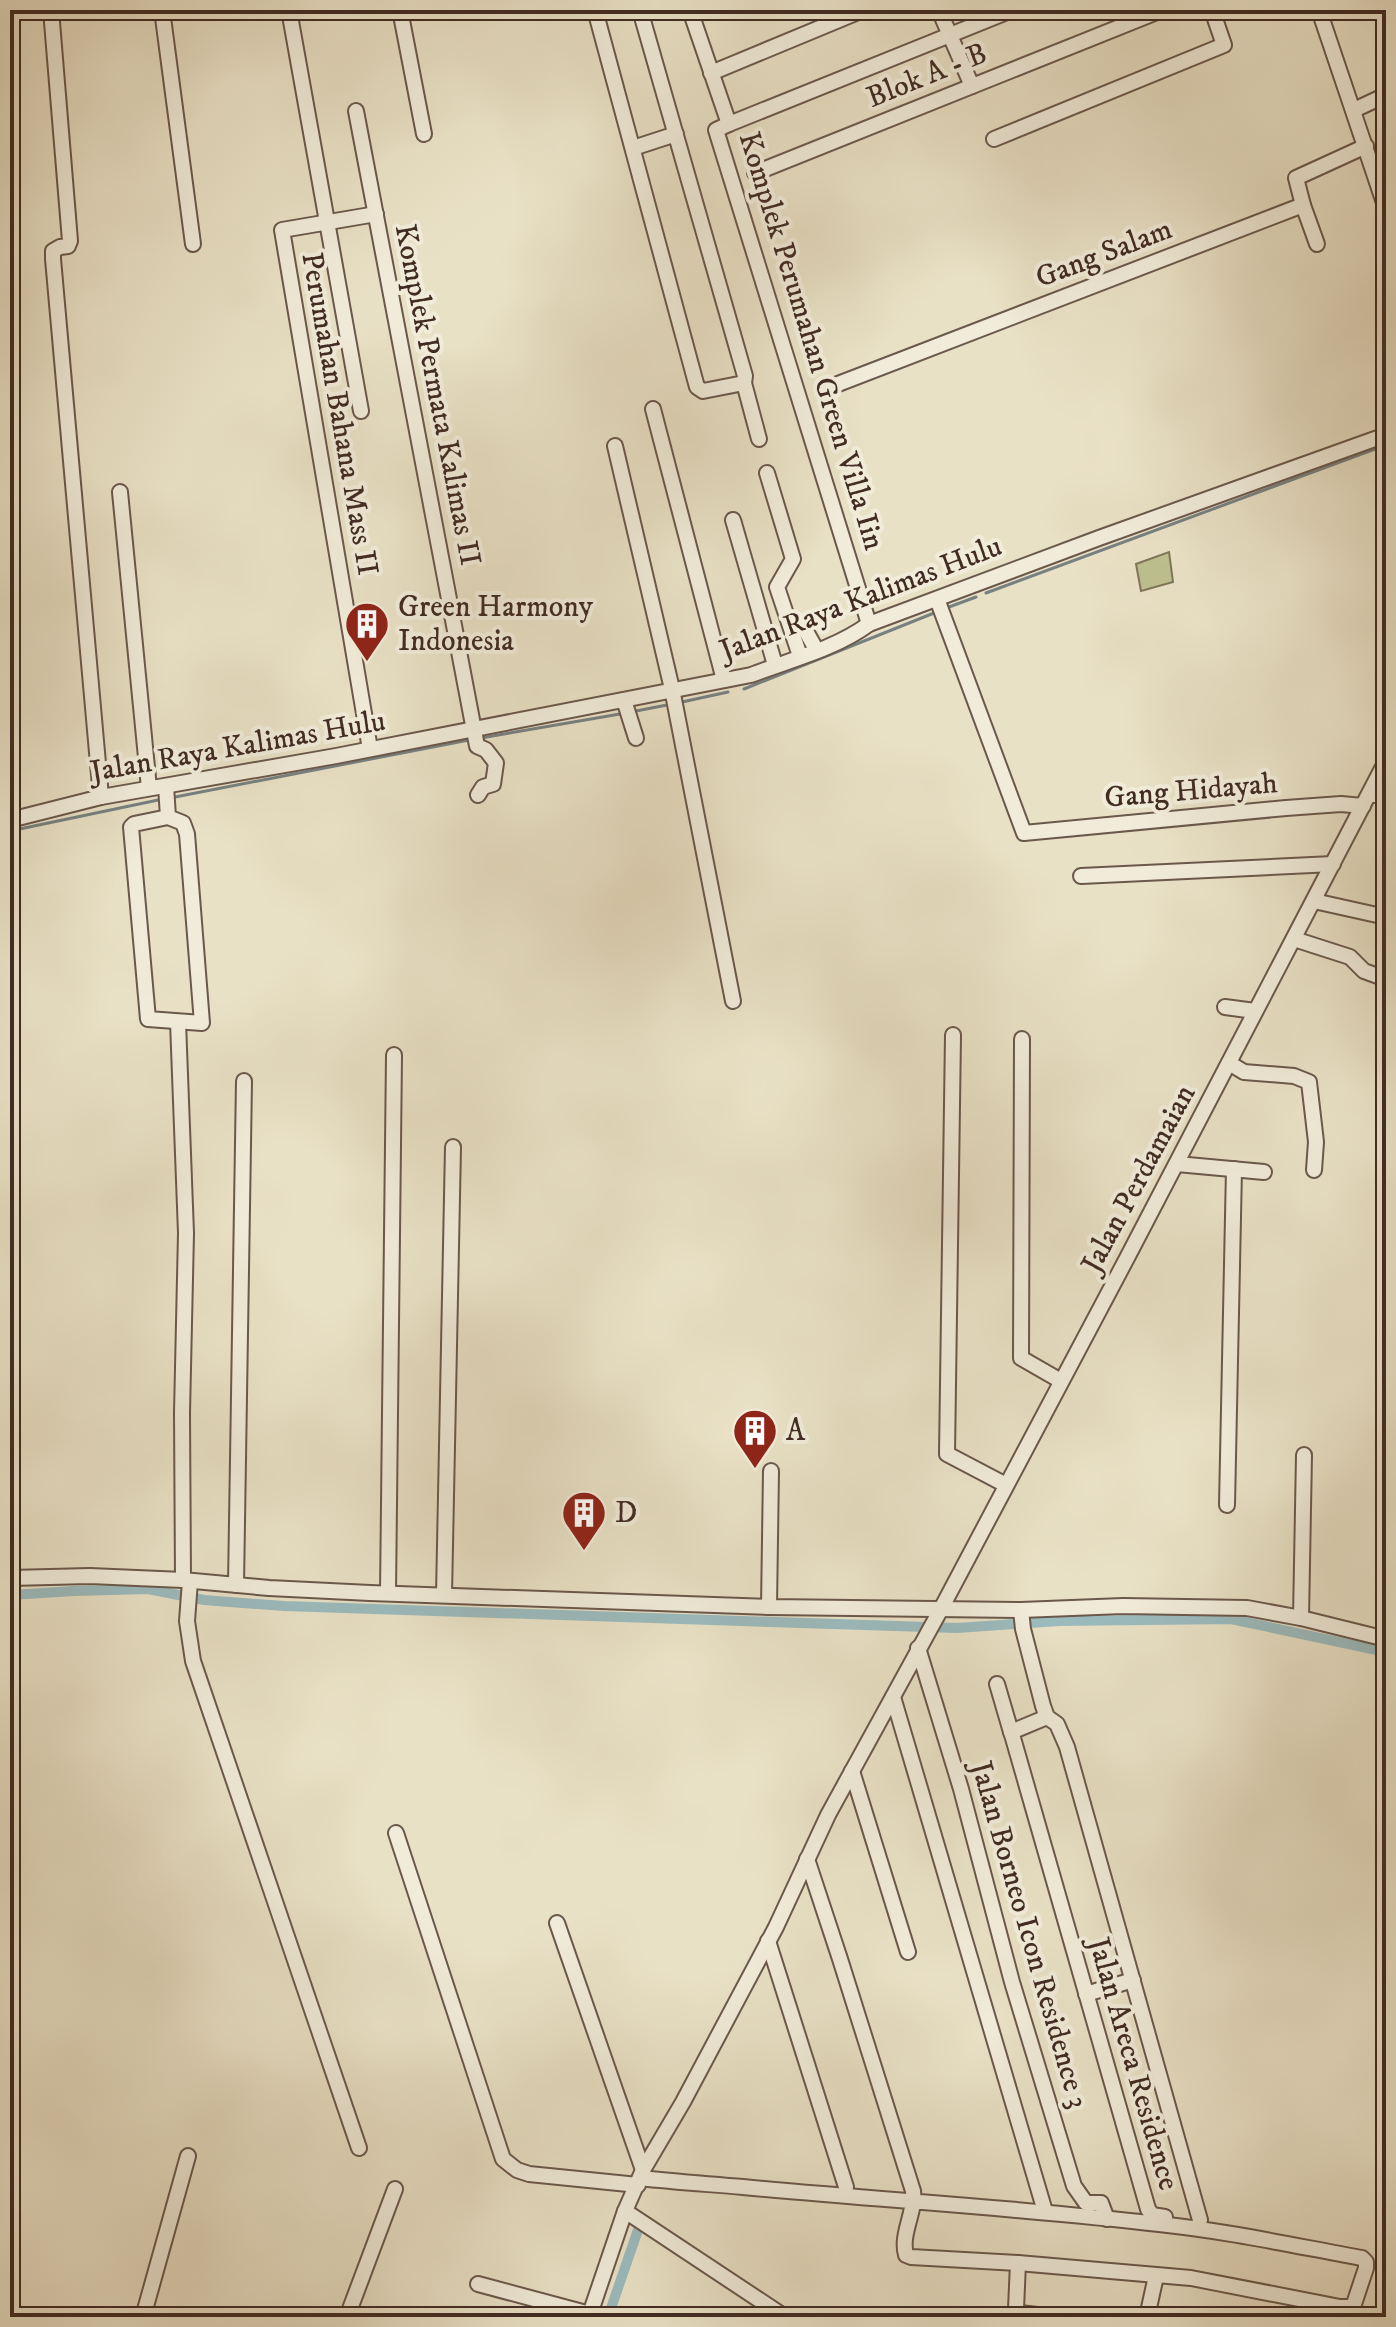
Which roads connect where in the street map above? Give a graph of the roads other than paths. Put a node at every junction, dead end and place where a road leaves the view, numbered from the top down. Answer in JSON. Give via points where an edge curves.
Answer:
{"nodes":[{"id":1,"x":51,"y":10,"type":"edge"},
{"id":2,"x":162,"y":10,"type":"edge"},
{"id":3,"x":289,"y":10,"type":"edge"},
{"id":4,"x":400,"y":10,"type":"edge"},
{"id":5,"x":595,"y":10,"type":"edge"},
{"id":6,"x":640,"y":10,"type":"edge"},
{"id":7,"x":690,"y":10,"type":"edge"},
{"id":8,"x":863,"y":10,"type":"edge"},
{"id":9,"x":939,"y":10,"type":"edge"},
{"id":10,"x":1012,"y":10,"type":"edge"},
{"id":11,"x":1162,"y":10,"type":"edge"},
{"id":12,"x":1212,"y":10,"type":"edge"},
{"id":13,"x":1322,"y":11,"type":"edge"},
{"id":14,"x":950,"y":35,"type":"junction"},
{"id":15,"x":711,"y":73,"type":"junction"},
{"id":16,"x":972,"y":86,"type":"junction"},
{"id":17,"x":1386,"y":95,"type":"edge"},
{"id":18,"x":1354,"y":110,"type":"junction"},
{"id":19,"x":356,"y":111,"type":"dead end"},
{"id":20,"x":728,"y":123,"type":"junction"},
{"id":21,"x":424,"y":134,"type":"dead end"},
{"id":22,"x":676,"y":134,"type":"junction"},
{"id":23,"x":994,"y":139,"type":"dead end"},
{"id":24,"x":1366,"y":146,"type":"junction"},
{"id":25,"x":633,"y":148,"type":"junction"},
{"id":26,"x":755,"y":173,"type":"dead end"},
{"id":27,"x":1303,"y":205,"type":"junction"},
{"id":28,"x":1386,"y":209,"type":"edge"},
{"id":29,"x":376,"y":214,"type":"junction"},
{"id":30,"x":327,"y":222,"type":"junction"},
{"id":31,"x":193,"y":244,"type":"dead end"},
{"id":32,"x":1317,"y":244,"type":"dead end"},
{"id":33,"x":744,"y":383,"type":"junction"},
{"id":34,"x":825,"y":389,"type":"dead end"},
{"id":35,"x":653,"y":409,"type":"dead end"},
{"id":36,"x":361,"y":411,"type":"dead end"},
{"id":37,"x":1386,"y":435,"type":"edge"},
{"id":38,"x":759,"y":439,"type":"dead end"},
{"id":39,"x":615,"y":446,"type":"dead end"},
{"id":40,"x":767,"y":473,"type":"dead end"},
{"id":41,"x":120,"y":492,"type":"dead end"},
{"id":42,"x":733,"y":520,"type":"dead end"},
{"id":43,"x":937,"y":599,"type":"junction"},
{"id":44,"x":869,"y":624,"type":"junction"},
{"id":45,"x":803,"y":626,"type":"dead end"},
{"id":46,"x":817,"y":651,"type":"junction"},
{"id":47,"x":800,"y":656,"type":"junction"},
{"id":48,"x":775,"y":665,"type":"junction"},
{"id":49,"x":724,"y":680,"type":"junction"},
{"id":50,"x":672,"y":689,"type":"junction"},
{"id":51,"x":624,"y":700,"type":"junction"},
{"id":52,"x":475,"y":736,"type":"junction"},
{"id":53,"x":636,"y":738,"type":"dead end"},
{"id":54,"x":370,"y":749,"type":"junction"},
{"id":55,"x":1386,"y":761,"type":"edge"},
{"id":56,"x":149,"y":788,"type":"junction"},
{"id":57,"x":478,"y":795,"type":"dead end"},
{"id":58,"x":101,"y":797,"type":"junction"},
{"id":59,"x":1386,"y":797,"type":"edge"},
{"id":60,"x":167,"y":800,"type":"junction"},
{"id":61,"x":1367,"y":800,"type":"junction"},
{"id":62,"x":10,"y":820,"type":"edge"},
{"id":63,"x":1333,"y":864,"type":"junction"},
{"id":64,"x":1081,"y":876,"type":"dead end"},
{"id":65,"x":1314,"y":901,"type":"junction"},
{"id":66,"x":1386,"y":917,"type":"edge"},
{"id":67,"x":1294,"y":939,"type":"junction"},
{"id":68,"x":1386,"y":979,"type":"edge"},
{"id":69,"x":733,"y":1001,"type":"dead end"},
{"id":70,"x":1225,"y":1007,"type":"dead end"},
{"id":71,"x":1255,"y":1011,"type":"junction"},
{"id":72,"x":178,"y":1022,"type":"junction"},
{"id":73,"x":953,"y":1035,"type":"dead end"},
{"id":74,"x":1022,"y":1039,"type":"dead end"},
{"id":75,"x":394,"y":1055,"type":"dead end"},
{"id":76,"x":1229,"y":1063,"type":"junction"},
{"id":77,"x":244,"y":1081,"type":"dead end"},
{"id":78,"x":453,"y":1147,"type":"dead end"},
{"id":79,"x":1177,"y":1164,"type":"junction"},
{"id":80,"x":1234,"y":1169,"type":"junction"},
{"id":81,"x":1314,"y":1170,"type":"dead end"},
{"id":82,"x":1264,"y":1172,"type":"dead end"},
{"id":83,"x":1061,"y":1381,"type":"junction"},
{"id":84,"x":1304,"y":1455,"type":"dead end"},
{"id":85,"x":771,"y":1471,"type":"dead end"},
{"id":86,"x":1006,"y":1485,"type":"junction"},
{"id":87,"x":1227,"y":1505,"type":"dead end"},
{"id":88,"x":10,"y":1578,"type":"edge"},
{"id":89,"x":187,"y":1583,"type":"junction"},
{"id":90,"x":236,"y":1585,"type":"junction"},
{"id":91,"x":388,"y":1593,"type":"junction"},
{"id":92,"x":444,"y":1595,"type":"junction"},
{"id":93,"x":769,"y":1607,"type":"junction"},
{"id":94,"x":1301,"y":1618,"type":"junction"},
{"id":95,"x":934,"y":1620,"type":"junction"},
{"id":96,"x":1022,"y":1620,"type":"junction"},
{"id":97,"x":1386,"y":1639,"type":"edge"},
{"id":98,"x":918,"y":1648,"type":"junction"},
{"id":99,"x":997,"y":1684,"type":"dead end"},
{"id":100,"x":893,"y":1697,"type":"junction"},
{"id":101,"x":1047,"y":1717,"type":"junction"},
{"id":102,"x":1011,"y":1732,"type":"junction"},
{"id":103,"x":852,"y":1771,"type":"junction"},
{"id":104,"x":396,"y":1833,"type":"dead end"},
{"id":105,"x":807,"y":1859,"type":"junction"},
{"id":106,"x":557,"y":1923,"type":"dead end"},
{"id":107,"x":768,"y":1941,"type":"junction"},
{"id":108,"x":908,"y":1952,"type":"dead end"},
{"id":109,"x":1133,"y":1980,"type":"junction"},
{"id":110,"x":1086,"y":1994,"type":"junction"},
{"id":111,"x":359,"y":2148,"type":"dead end"},
{"id":112,"x":188,"y":2156,"type":"dead end"},
{"id":113,"x":640,"y":2178,"type":"junction"},
{"id":114,"x":846,"y":2187,"type":"dead end"},
{"id":115,"x":395,"y":2189,"type":"dead end"},
{"id":116,"x":913,"y":2203,"type":"junction"},
{"id":117,"x":1044,"y":2208,"type":"dead end"},
{"id":118,"x":632,"y":2216,"type":"junction"},
{"id":119,"x":1107,"y":2219,"type":"junction"},
{"id":120,"x":1200,"y":2220,"type":"junction"},
{"id":121,"x":1220,"y":2224,"type":"dead end"},
{"id":122,"x":1018,"y":2263,"type":"junction"},
{"id":123,"x":1156,"y":2276,"type":"junction"},
{"id":124,"x":478,"y":2284,"type":"dead end"},
{"id":125,"x":590,"y":2315,"type":"edge"},
{"id":126,"x":143,"y":2317,"type":"edge"},
{"id":127,"x":347,"y":2317,"type":"edge"},
{"id":128,"x":785,"y":2317,"type":"edge"},
{"id":129,"x":1054,"y":2317,"type":"edge"},
{"id":130,"x":1147,"y":2317,"type":"edge"}],
"edges":[{"from":1,"to":58,"type":"street","via":[[70,241],[52,252]]},
{"from":2,"to":31,"type":"street"},
{"from":3,"to":30,"type":"street"},
{"from":4,"to":21,"type":"street"},
{"from":5,"to":25,"type":"street"},
{"from":6,"to":22,"type":"street"},
{"from":7,"to":15,"type":"street"},
{"from":8,"to":15,"type":"street"},
{"from":9,"to":14,"type":"street"},
{"from":10,"to":14,"type":"street"},
{"from":11,"to":16,"type":"street","name":"Blok A - B"},
{"from":12,"to":23,"type":"street","via":[[1224,45]]},
{"from":13,"to":18,"type":"street"},
{"from":14,"to":16,"type":"street"},
{"from":14,"to":20,"type":"street"},
{"from":15,"to":20,"type":"street"},
{"from":16,"to":26,"type":"street","name":"Blok A - B"},
{"from":17,"to":18,"type":"street"},
{"from":18,"to":24,"type":"street"},
{"from":19,"to":29,"type":"street","name":"Komplek Permata Kalimas II"},
{"from":20,"to":44,"type":"street","name":"Komplek Perumahan Green Villa Iin","via":[[716,130]]},
{"from":22,"to":25,"type":"street"},
{"from":22,"to":33,"type":"street"},
{"from":24,"to":27,"type":"street","via":[[1296,178]]},
{"from":24,"to":28,"type":"street"},
{"from":25,"to":33,"type":"street","via":[[697,387],[703,391]]},
{"from":27,"to":32,"type":"street"},
{"from":27,"to":34,"type":"street","name":"Gang Salam"},
{"from":29,"to":30,"type":"street","name":"Perumahan Bahana Mass II"},
{"from":29,"to":52,"type":"street","name":"Komplek Permata Kalimas II"},
{"from":30,"to":36,"type":"street"},
{"from":30,"to":54,"type":"street","name":"Perumahan Bahana Mass II","via":[[282,230]]},
{"from":33,"to":38,"type":"street"},
{"from":35,"to":49,"type":"street"},
{"from":37,"to":43,"type":"street","name":"Jalan Raya Kalimas Hulu"},
{"from":39,"to":50,"type":"street"},
{"from":40,"to":47,"type":"street","via":[[792,554],[777,587]]},
{"from":41,"to":56,"type":"street"},
{"from":42,"to":48,"type":"street"},
{"from":43,"to":44,"type":"street","name":"Jalan Raya Kalimas Hulu"},
{"from":43,"to":61,"type":"street","name":"Gang Hidayah","via":[[1024,833]]},
{"from":44,"to":46,"type":"street","name":"Jalan Raya Kalimas Hulu"},
{"from":45,"to":46,"type":"street"},
{"from":46,"to":47,"type":"street","name":"Jalan Raya Kalimas Hulu"},
{"from":47,"to":48,"type":"street","name":"Jalan Raya Kalimas Hulu"},
{"from":48,"to":49,"type":"street","name":"Jalan Raya Kalimas Hulu"},
{"from":49,"to":50,"type":"street","name":"Jalan Raya Kalimas Hulu"},
{"from":50,"to":51,"type":"street","name":"Jalan Raya Kalimas Hulu"},
{"from":50,"to":69,"type":"street"},
{"from":51,"to":52,"type":"street","name":"Jalan Raya Kalimas Hulu"},
{"from":51,"to":53,"type":"street"},
{"from":52,"to":54,"type":"street","name":"Jalan Raya Kalimas Hulu"},
{"from":52,"to":57,"type":"street","via":[[477,746],[496,763],[493,784]]},
{"from":54,"to":60,"type":"street","name":"Jalan Raya Kalimas Hulu"},
{"from":55,"to":61,"type":"street","name":"Jalan Perdamaian"},
{"from":56,"to":58,"type":"street","name":"Jalan Raya Kalimas Hulu"},
{"from":56,"to":60,"type":"street","name":"Jalan Raya Kalimas Hulu"},
{"from":58,"to":62,"type":"street","name":"Jalan Raya Kalimas Hulu"},
{"from":59,"to":61,"type":"street","name":"Gang Hidayah"},
{"from":60,"to":72,"type":"street","via":[[187,834],[202,1023]]},
{"from":60,"to":72,"type":"street","via":[[131,827],[148,1019]]},
{"from":61,"to":63,"type":"street","name":"Jalan Perdamaian"},
{"from":63,"to":64,"type":"street"},
{"from":63,"to":65,"type":"street","name":"Jalan Perdamaian"},
{"from":65,"to":66,"type":"street"},
{"from":65,"to":67,"type":"street","name":"Jalan Perdamaian"},
{"from":67,"to":68,"type":"street","via":[[1350,957],[1364,971]]},
{"from":67,"to":71,"type":"street","name":"Jalan Perdamaian"},
{"from":70,"to":71,"type":"street"},
{"from":71,"to":76,"type":"street","name":"Jalan Perdamaian"},
{"from":72,"to":89,"type":"street","via":[[186,1233],[182,1413]]},
{"from":73,"to":86,"type":"street","via":[[947,1454]]},
{"from":74,"to":83,"type":"street","via":[[1021,1358]]},
{"from":75,"to":91,"type":"street"},
{"from":76,"to":79,"type":"street","name":"Jalan Perdamaian"},
{"from":76,"to":81,"type":"street","via":[[1244,1072],[1309,1082]]},
{"from":77,"to":90,"type":"street"},
{"from":78,"to":92,"type":"street"},
{"from":79,"to":80,"type":"street"},
{"from":79,"to":83,"type":"street","name":"Jalan Perdamaian"},
{"from":80,"to":82,"type":"street"},
{"from":80,"to":87,"type":"street"},
{"from":83,"to":86,"type":"street","name":"Jalan Perdamaian"},
{"from":84,"to":94,"type":"street"},
{"from":85,"to":93,"type":"street"},
{"from":86,"to":95,"type":"street","name":"Jalan Perdamaian"},
{"from":88,"to":89,"type":"street","via":[[90,1576]]},
{"from":89,"to":90,"type":"street"},
{"from":89,"to":111,"type":"street","via":[[193,1661]]},
{"from":90,"to":91,"type":"street"},
{"from":91,"to":92,"type":"street"},
{"from":92,"to":93,"type":"street"},
{"from":93,"to":95,"type":"street"},
{"from":94,"to":96,"type":"street","via":[[1247,1608],[1123,1606]]},
{"from":94,"to":97,"type":"street"},
{"from":95,"to":96,"type":"street"},
{"from":95,"to":98,"type":"street","name":"Jalan Perdamaian"},
{"from":96,"to":101,"type":"street","name":"Jalan Areca Residence"},
{"from":98,"to":100,"type":"street","name":"Jalan Perdamaian"},
{"from":98,"to":119,"type":"street","name":"Jalan Borneo Icon Residence 3","via":[[1074,2186],[1086,2203],[1101,2203]]},
{"from":99,"to":102,"type":"street","name":"Jalan Areca Residence"},
{"from":100,"to":103,"type":"street","name":"Jalan Perdamaian"},
{"from":100,"to":117,"type":"street","name":"Jalan Borneo Icon Residence 3"},
{"from":101,"to":102,"type":"street"},
{"from":101,"to":109,"type":"street","name":"Jalan Areca Residence","via":[[1057,1724],[1067,1747]]},
{"from":102,"to":110,"type":"street","name":"Jalan Areca Residence"},
{"from":103,"to":105,"type":"street","name":"Jalan Perdamaian"},
{"from":103,"to":108,"type":"street"},
{"from":104,"to":113,"type":"street","via":[[503,2159],[529,2174]]},
{"from":105,"to":107,"type":"street","name":"Jalan Perdamaian"},
{"from":105,"to":116,"type":"street"},
{"from":106,"to":113,"type":"street"},
{"from":107,"to":113,"type":"street","name":"Jalan Perdamaian"},
{"from":107,"to":114,"type":"street"},
{"from":109,"to":110,"type":"street"},
{"from":109,"to":120,"type":"street","name":"Jalan Areca Residence"},
{"from":110,"to":120,"type":"street","name":"Jalan Areca Residence","via":[[1149,2212]]},
{"from":112,"to":126,"type":"street"},
{"from":113,"to":116,"type":"street"},
{"from":113,"to":118,"type":"street","name":"Jalan Perdamaian"},
{"from":115,"to":127,"type":"street"},
{"from":116,"to":119,"type":"street"},
{"from":116,"to":122,"type":"street","via":[[906,2255]]},
{"from":118,"to":125,"type":"street","name":"Jalan Perdamaian"},
{"from":118,"to":128,"type":"street"},
{"from":119,"to":123,"type":"street","via":[[1263,2240],[1366,2262],[1356,2299],[1348,2308]]},
{"from":120,"to":121,"type":"street"},
{"from":122,"to":123,"type":"street"},
{"from":122,"to":129,"type":"street","via":[[1016,2309]]},
{"from":123,"to":130,"type":"street"},
{"from":124,"to":125,"type":"street"}]}
